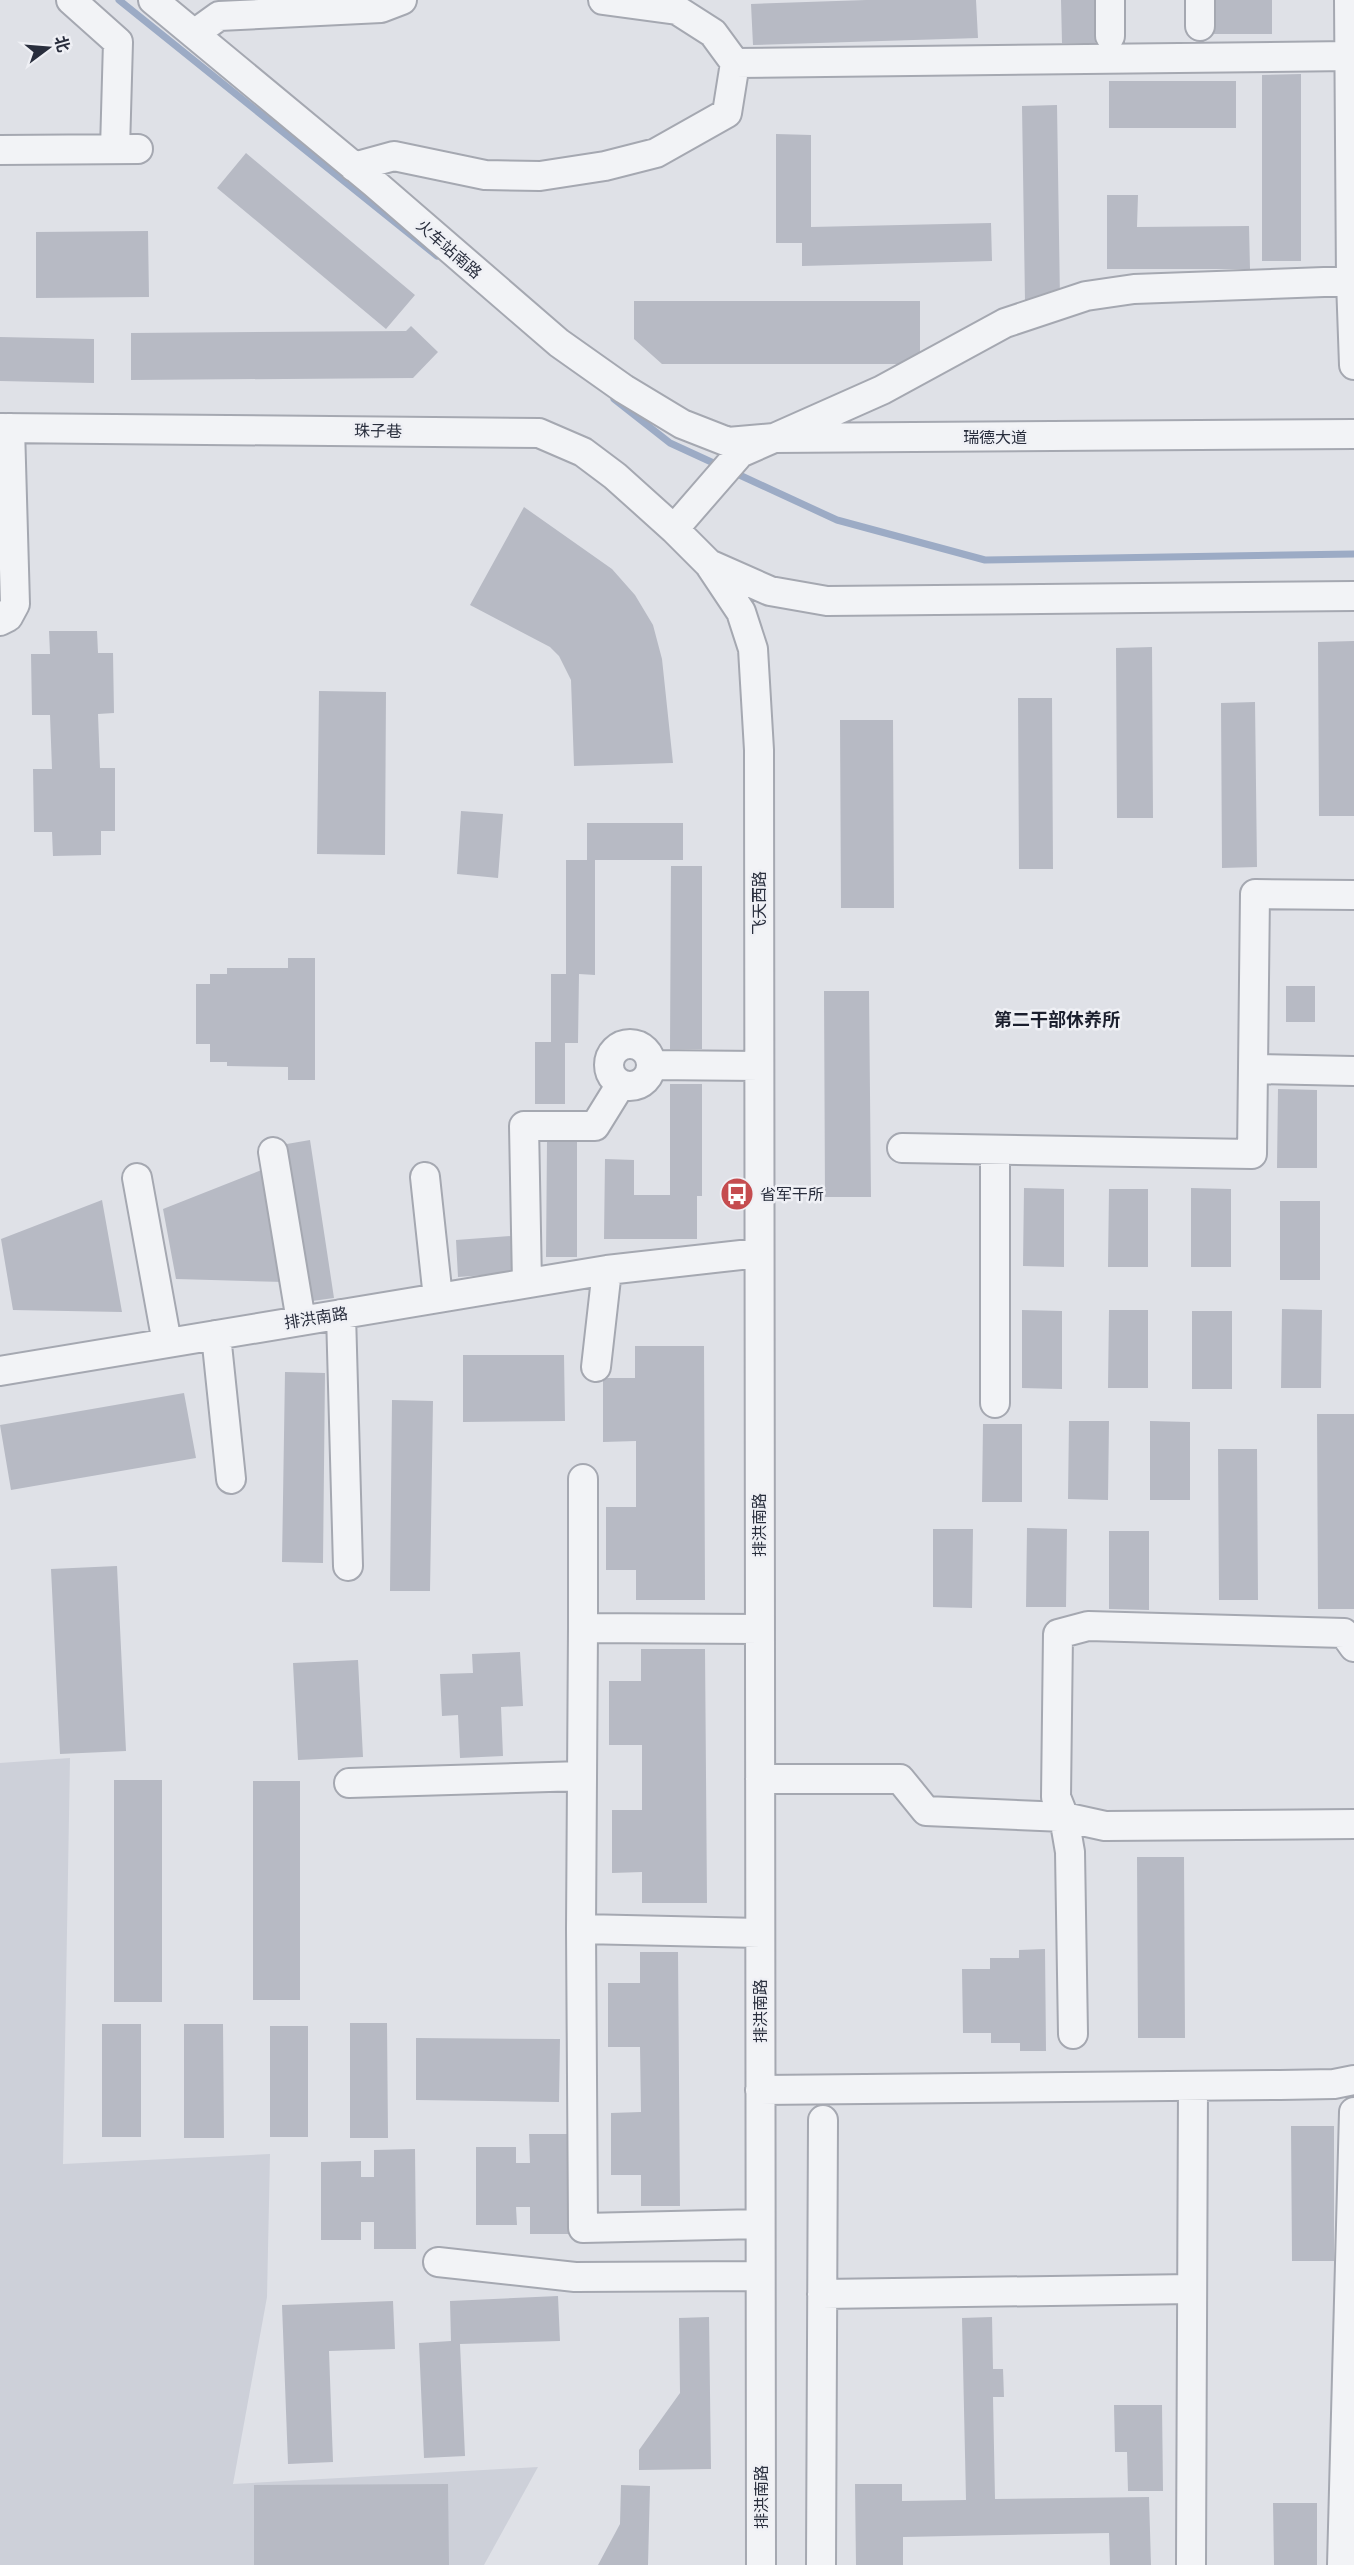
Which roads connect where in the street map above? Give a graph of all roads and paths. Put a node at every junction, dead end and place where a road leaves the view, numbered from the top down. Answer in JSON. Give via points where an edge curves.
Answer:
{"nodes":[{"id":1,"x":71,"y":0,"type":"edge"},
{"id":2,"x":153,"y":0,"type":"edge"},
{"id":3,"x":206,"y":0,"type":"edge"},
{"id":4,"x":402,"y":0,"type":"edge"},
{"id":5,"x":603,"y":0,"type":"edge"},
{"id":6,"x":1110,"y":0,"type":"edge"},
{"id":7,"x":1349,"y":0,"type":"edge"},
{"id":8,"x":343,"y":4,"type":"edge"},
{"id":9,"x":194,"y":34,"type":"junction"},
{"id":10,"x":1110,"y":36,"type":"dead end"},
{"id":11,"x":1349,"y":56,"type":"junction"},
{"id":12,"x":735,"y":63,"type":"junction"},
{"id":13,"x":0,"y":150,"type":"edge"},
{"id":14,"x":354,"y":167,"type":"junction"},
{"id":15,"x":1351,"y":281,"type":"junction"},
{"id":16,"x":1354,"y":365,"type":"edge"},
{"id":17,"x":5,"y":428,"type":"edge"},
{"id":18,"x":1354,"y":434,"type":"edge"},
{"id":19,"x":774,"y":438,"type":"junction"},
{"id":20,"x":674,"y":529,"type":"junction"},
{"id":21,"x":709,"y":564,"type":"junction"},
{"id":22,"x":1354,"y":596,"type":"edge"},
{"id":23,"x":0,"y":621,"type":"edge"},
{"id":24,"x":1354,"y":895,"type":"edge"},
{"id":25,"x":759,"y":1066,"type":"junction"},
{"id":26,"x":1253,"y":1069,"type":"junction"},
{"id":27,"x":1354,"y":1071,"type":"edge"},
{"id":28,"x":902,"y":1148,"type":"dead end"},
{"id":29,"x":995,"y":1150,"type":"junction"},
{"id":30,"x":273,"y":1152,"type":"dead end"},
{"id":31,"x":425,"y":1177,"type":"dead end"},
{"id":32,"x":137,"y":1178,"type":"dead end"},
{"id":33,"x":759,"y":1253,"type":"junction"},
{"id":34,"x":607,"y":1270,"type":"junction"},
{"id":35,"x":526,"y":1283,"type":"junction"},
{"id":36,"x":438,"y":1298,"type":"junction"},
{"id":37,"x":341,"y":1314,"type":"junction"},
{"id":38,"x":301,"y":1321,"type":"junction"},
{"id":39,"x":216,"y":1335,"type":"junction"},
{"id":40,"x":167,"y":1343,"type":"junction"},
{"id":41,"x":596,"y":1367,"type":"dead end"},
{"id":42,"x":0,"y":1371,"type":"edge"},
{"id":43,"x":995,"y":1403,"type":"dead end"},
{"id":44,"x":231,"y":1479,"type":"dead end"},
{"id":45,"x":583,"y":1479,"type":"dead end"},
{"id":46,"x":348,"y":1566,"type":"dead end"},
{"id":47,"x":583,"y":1628,"type":"junction"},
{"id":48,"x":760,"y":1629,"type":"junction"},
{"id":49,"x":1354,"y":1647,"type":"edge"},
{"id":50,"x":582,"y":1776,"type":"junction"},
{"id":51,"x":760,"y":1779,"type":"junction"},
{"id":52,"x":349,"y":1783,"type":"dead end"},
{"id":53,"x":1064,"y":1817,"type":"junction"},
{"id":54,"x":1354,"y":1824,"type":"edge"},
{"id":55,"x":581,"y":1929,"type":"junction"},
{"id":56,"x":760,"y":1933,"type":"junction"},
{"id":57,"x":1073,"y":2034,"type":"dead end"},
{"id":58,"x":1354,"y":2080,"type":"edge"},
{"id":59,"x":1193,"y":2086,"type":"junction"},
{"id":60,"x":760,"y":2090,"type":"junction"},
{"id":61,"x":1354,"y":2112,"type":"edge"},
{"id":62,"x":823,"y":2120,"type":"dead end"},
{"id":63,"x":760,"y":2224,"type":"junction"},
{"id":64,"x":438,"y":2262,"type":"dead end"},
{"id":65,"x":760,"y":2276,"type":"junction"},
{"id":66,"x":1192,"y":2289,"type":"junction"},
{"id":67,"x":822,"y":2294,"type":"junction"},
{"id":68,"x":1351,"y":2304,"type":"edge"},
{"id":69,"x":1349,"y":2512,"type":"edge"},
{"id":70,"x":1346,"y":2557,"type":"edge"},
{"id":71,"x":761,"y":2565,"type":"edge"},
{"id":72,"x":821,"y":2565,"type":"edge"},
{"id":73,"x":1191,"y":2565,"type":"edge"}],
"edges":[{"from":1,"to":13,"type":"street","via":[[118,42],[127,149]]},
{"from":2,"to":9,"type":"street","name":"火车站南路"},
{"from":3,"to":9,"type":"street"},
{"from":4,"to":8,"type":"street","via":[[381,8]]},
{"from":5,"to":12,"type":"street","via":[[677,10],[713,33]]},
{"from":6,"to":10,"type":"street"},
{"from":7,"to":11,"type":"street"},
{"from":8,"to":9,"type":"street","via":[[219,16]]},
{"from":9,"to":14,"type":"street","name":"火车站南路"},
{"from":11,"to":12,"type":"street"},
{"from":11,"to":15,"type":"street"},
{"from":12,"to":14,"type":"street","via":[[727,113],[656,153],[540,176],[485,175],[394,156]]},
{"from":14,"to":19,"type":"street","name":"火车站南路","via":[[559,343],[624,389],[682,424],[728,442]]},
{"from":15,"to":16,"type":"street"},
{"from":15,"to":19,"type":"street","via":[[1134,289],[1086,296],[1005,323],[882,390]]},
{"from":17,"to":20,"type":"street","name":"珠子巷","via":[[539,433],[582,452]]},
{"from":17,"to":23,"type":"street","via":[[15,604],[8,617]]},
{"from":18,"to":19,"type":"street","name":"瑞德大道"},
{"from":19,"to":20,"type":"street","name":"瑞德大道","via":[[740,453]]},
{"from":20,"to":21,"type":"street","name":"珠子巷"},
{"from":21,"to":22,"type":"street","via":[[770,591],[827,601]]},
{"from":21,"to":25,"type":"street","name":"飞天西路","via":[[741,612],[753,649],[759,750]]},
{"from":24,"to":26,"type":"street","via":[[1255,894]]},
{"from":25,"to":33,"type":"street","name":"飞天西路"},
{"from":25,"to":35,"type":"street","via":[[651,1065],[645,1050],[638,1045],[622,1045],[610,1056],[609,1064],[610,1072],[621,1084],[595,1126],[524,1126]]},
{"from":26,"to":27,"type":"street"},
{"from":26,"to":29,"type":"street","via":[[1252,1154]]},
{"from":28,"to":29,"type":"street"},
{"from":29,"to":43,"type":"street"},
{"from":30,"to":38,"type":"street"},
{"from":31,"to":36,"type":"street"},
{"from":32,"to":40,"type":"street"},
{"from":33,"to":34,"type":"street","name":"排洪南路"},
{"from":33,"to":48,"type":"street","name":"排洪南路"},
{"from":34,"to":35,"type":"street","name":"排洪南路"},
{"from":34,"to":41,"type":"street"},
{"from":35,"to":36,"type":"street","name":"排洪南路"},
{"from":36,"to":37,"type":"street","name":"排洪南路"},
{"from":37,"to":38,"type":"street","name":"排洪南路"},
{"from":37,"to":46,"type":"street"},
{"from":38,"to":39,"type":"street","name":"排洪南路"},
{"from":39,"to":40,"type":"street","name":"排洪南路"},
{"from":39,"to":44,"type":"street"},
{"from":40,"to":42,"type":"street","name":"排洪南路"},
{"from":45,"to":47,"type":"street"},
{"from":47,"to":48,"type":"street"},
{"from":47,"to":50,"type":"street"},
{"from":48,"to":51,"type":"street","name":"排洪南路"},
{"from":49,"to":53,"type":"street","via":[[1344,1633],[1088,1626],[1058,1634],[1056,1797]]},
{"from":50,"to":52,"type":"street"},
{"from":50,"to":55,"type":"street"},
{"from":51,"to":53,"type":"street","via":[[900,1779],[926,1811]]},
{"from":51,"to":56,"type":"street","name":"排洪南路"},
{"from":53,"to":54,"type":"street","via":[[1105,1826]]},
{"from":53,"to":57,"type":"street","via":[[1070,1852]]},
{"from":55,"to":56,"type":"street"},
{"from":55,"to":63,"type":"street","via":[[583,2228]]},
{"from":56,"to":60,"type":"street","name":"排洪南路"},
{"from":58,"to":59,"type":"street","via":[[1334,2084]]},
{"from":59,"to":60,"type":"street"},
{"from":59,"to":66,"type":"street"},
{"from":60,"to":63,"type":"street","name":"排洪南路"},
{"from":61,"to":68,"type":"street"},
{"from":62,"to":67,"type":"street"},
{"from":63,"to":65,"type":"street","name":"排洪南路"},
{"from":64,"to":65,"type":"street","via":[[575,2277]]},
{"from":65,"to":71,"type":"street","name":"排洪南路"},
{"from":66,"to":67,"type":"street"},
{"from":66,"to":73,"type":"street"},
{"from":67,"to":72,"type":"street"},
{"from":68,"to":69,"type":"street"},
{"from":69,"to":70,"type":"street"}]}
